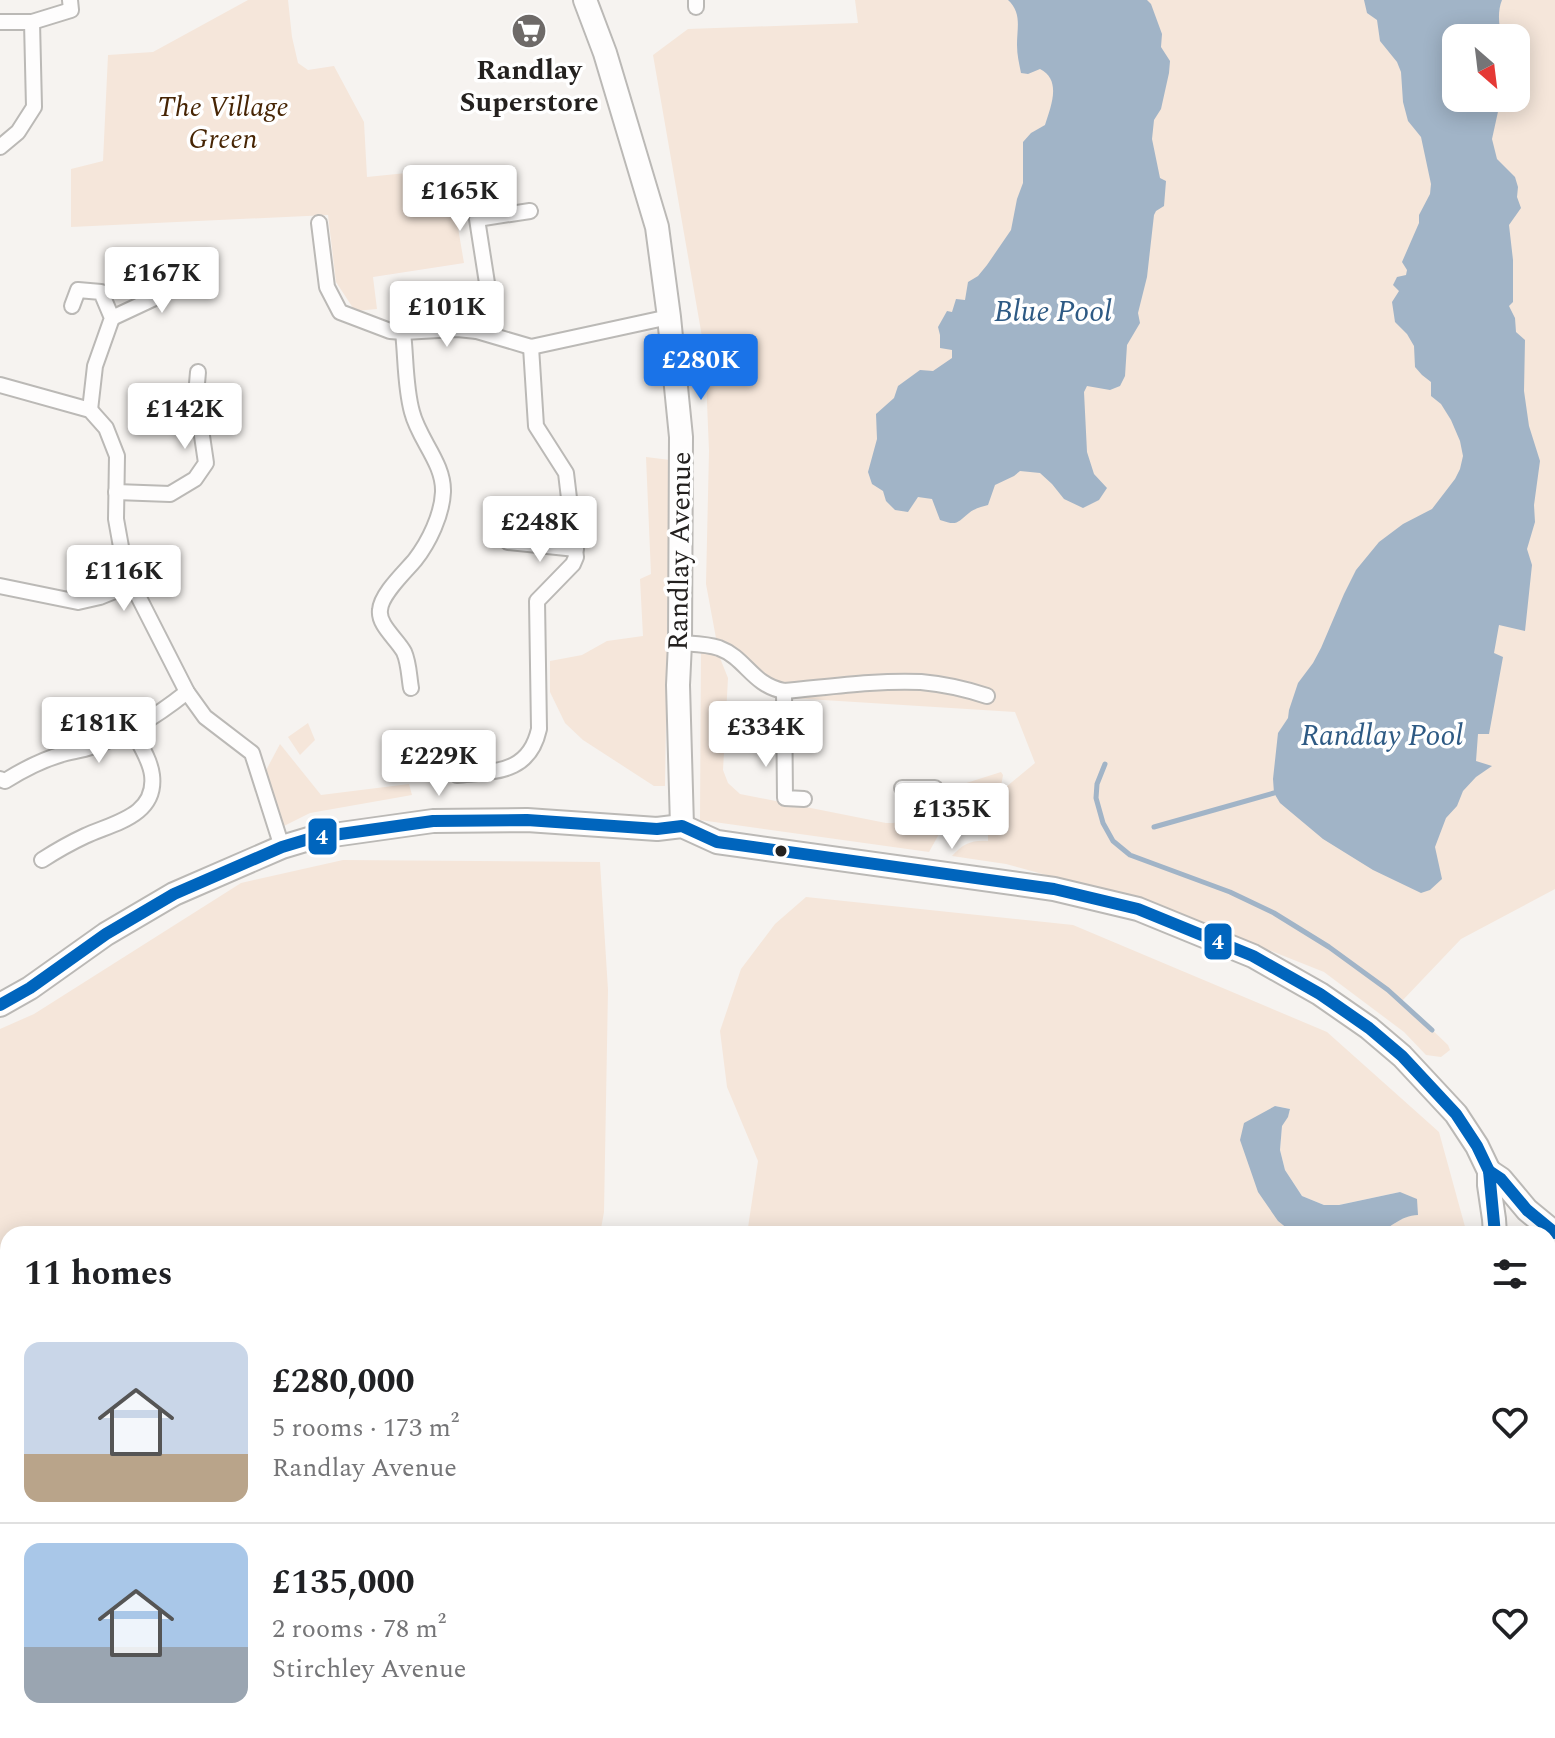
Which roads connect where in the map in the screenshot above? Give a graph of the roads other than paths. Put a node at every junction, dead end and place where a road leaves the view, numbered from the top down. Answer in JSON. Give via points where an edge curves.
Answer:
{"nodes":[{"id":1,"x":70,"y":0,"type":"edge"},
{"id":2,"x":585,"y":0,"type":"edge"},
{"id":3,"x":0,"y":22,"type":"edge"},
{"id":4,"x":32,"y":22,"type":"junction"},
{"id":5,"x":0,"y":147,"type":"edge"},
{"id":6,"x":530,"y":211,"type":"dead end"},
{"id":7,"x":319,"y":223,"type":"dead end"},
{"id":8,"x":154,"y":285,"type":"dead end"},
{"id":9,"x":72,"y":306,"type":"dead end"},
{"id":10,"x":669,"y":317,"type":"junction"},
{"id":11,"x":112,"y":318,"type":"junction"},
{"id":12,"x":477,"y":331,"type":"junction"},
{"id":13,"x":403,"y":332,"type":"junction"},
{"id":14,"x":531,"y":347,"type":"junction"},
{"id":15,"x":198,"y":372,"type":"dead end"},
{"id":16,"x":0,"y":385,"type":"edge"},
{"id":17,"x":90,"y":410,"type":"junction"},
{"id":18,"x":116,"y":492,"type":"junction"},
{"id":19,"x":508,"y":542,"type":"dead end"},
{"id":20,"x":576,"y":549,"type":"junction"},
{"id":21,"x":132,"y":584,"type":"junction"},
{"id":22,"x":0,"y":586,"type":"edge"},
{"id":23,"x":680,"y":643,"type":"junction"},
{"id":24,"x":411,"y":688,"type":"dead end"},
{"id":25,"x":784,"y":691,"type":"junction"},
{"id":26,"x":187,"y":692,"type":"junction"},
{"id":27,"x":987,"y":696,"type":"dead end"},
{"id":28,"x":132,"y":730,"type":"junction"},
{"id":29,"x":457,"y":775,"type":"dead end"},
{"id":30,"x":0,"y":779,"type":"edge"},
{"id":31,"x":902,"y":788,"type":"dead end"},
{"id":32,"x":935,"y":788,"type":"dead end"},
{"id":33,"x":785,"y":798,"type":"junction"},
{"id":34,"x":769,"y":799,"type":"dead end"},
{"id":35,"x":804,"y":799,"type":"dead end"},
{"id":36,"x":682,"y":826,"type":"junction"},
{"id":37,"x":282,"y":847,"type":"junction"},
{"id":38,"x":42,"y":860,"type":"dead end"},
{"id":39,"x":0,"y":1005,"type":"edge"},
{"id":40,"x":1489,"y":1171,"type":"junction"},
{"id":41,"x":1494,"y":1226,"type":"edge"},
{"id":42,"x":1546,"y":1226,"type":"edge"}],
"edges":[{"from":1,"to":4,"type":"street","via":[[71,10]]},
{"from":2,"to":10,"type":"street","name":"Randlay Avenue","via":[[657,227]]},
{"from":3,"to":4,"type":"street"},
{"from":4,"to":5,"type":"street","via":[[34,107],[18,132]]},
{"from":6,"to":12,"type":"street","via":[[477,219],[487,283]]},
{"from":7,"to":13,"type":"street","via":[[327,287],[340,312]]},
{"from":8,"to":11,"type":"street","via":[[159,296]]},
{"from":9,"to":11,"type":"street","via":[[78,290],[101,292]]},
{"from":10,"to":14,"type":"street"},
{"from":10,"to":23,"type":"street","name":"Randlay Avenue","via":[[681,437]]},
{"from":11,"to":17,"type":"street","via":[[95,366]]},
{"from":12,"to":13,"type":"street"},
{"from":12,"to":14,"type":"street"},
{"from":13,"to":24,"type":"street","via":[[412,414],[443,487],[428,540],[380,608],[406,655]]},
{"from":14,"to":20,"type":"street","via":[[536,426],[566,473]]},
{"from":15,"to":18,"type":"street","via":[[196,395],[206,463],[195,479],[170,494]]},
{"from":16,"to":17,"type":"street"},
{"from":17,"to":18,"type":"street","via":[[106,428],[117,456]]},
{"from":18,"to":21,"type":"street","via":[[118,532]]},
{"from":19,"to":20,"type":"street"},
{"from":20,"to":29,"type":"street","via":[[573,564],[537,601],[536,742],[514,766]]},
{"from":21,"to":22,"type":"street","via":[[78,602]]},
{"from":21,"to":26,"type":"street"},
{"from":23,"to":25,"type":"street","via":[[722,649],[759,681]]},
{"from":23,"to":36,"type":"street","name":"Randlay Avenue"},
{"from":25,"to":27,"type":"street","via":[[920,682]]},
{"from":25,"to":33,"type":"street"},
{"from":26,"to":28,"type":"street"},
{"from":26,"to":37,"type":"street","via":[[205,717],[252,753]]},
{"from":28,"to":30,"type":"street"},
{"from":28,"to":38,"type":"street","via":[[152,771],[143,807]]},
{"from":31,"to":32,"type":"street"},
{"from":33,"to":34,"type":"street"},
{"from":33,"to":35,"type":"street"},
{"from":36,"to":37,"type":"street","via":[[433,821]]},
{"from":36,"to":40,"type":"street","via":[[717,842],[1054,889],[1138,909],[1253,956],[1320,994],[1402,1056],[1456,1114]]},
{"from":37,"to":39,"type":"street","via":[[174,894]]},
{"from":40,"to":41,"type":"street"},
{"from":40,"to":42,"type":"street"}]}
